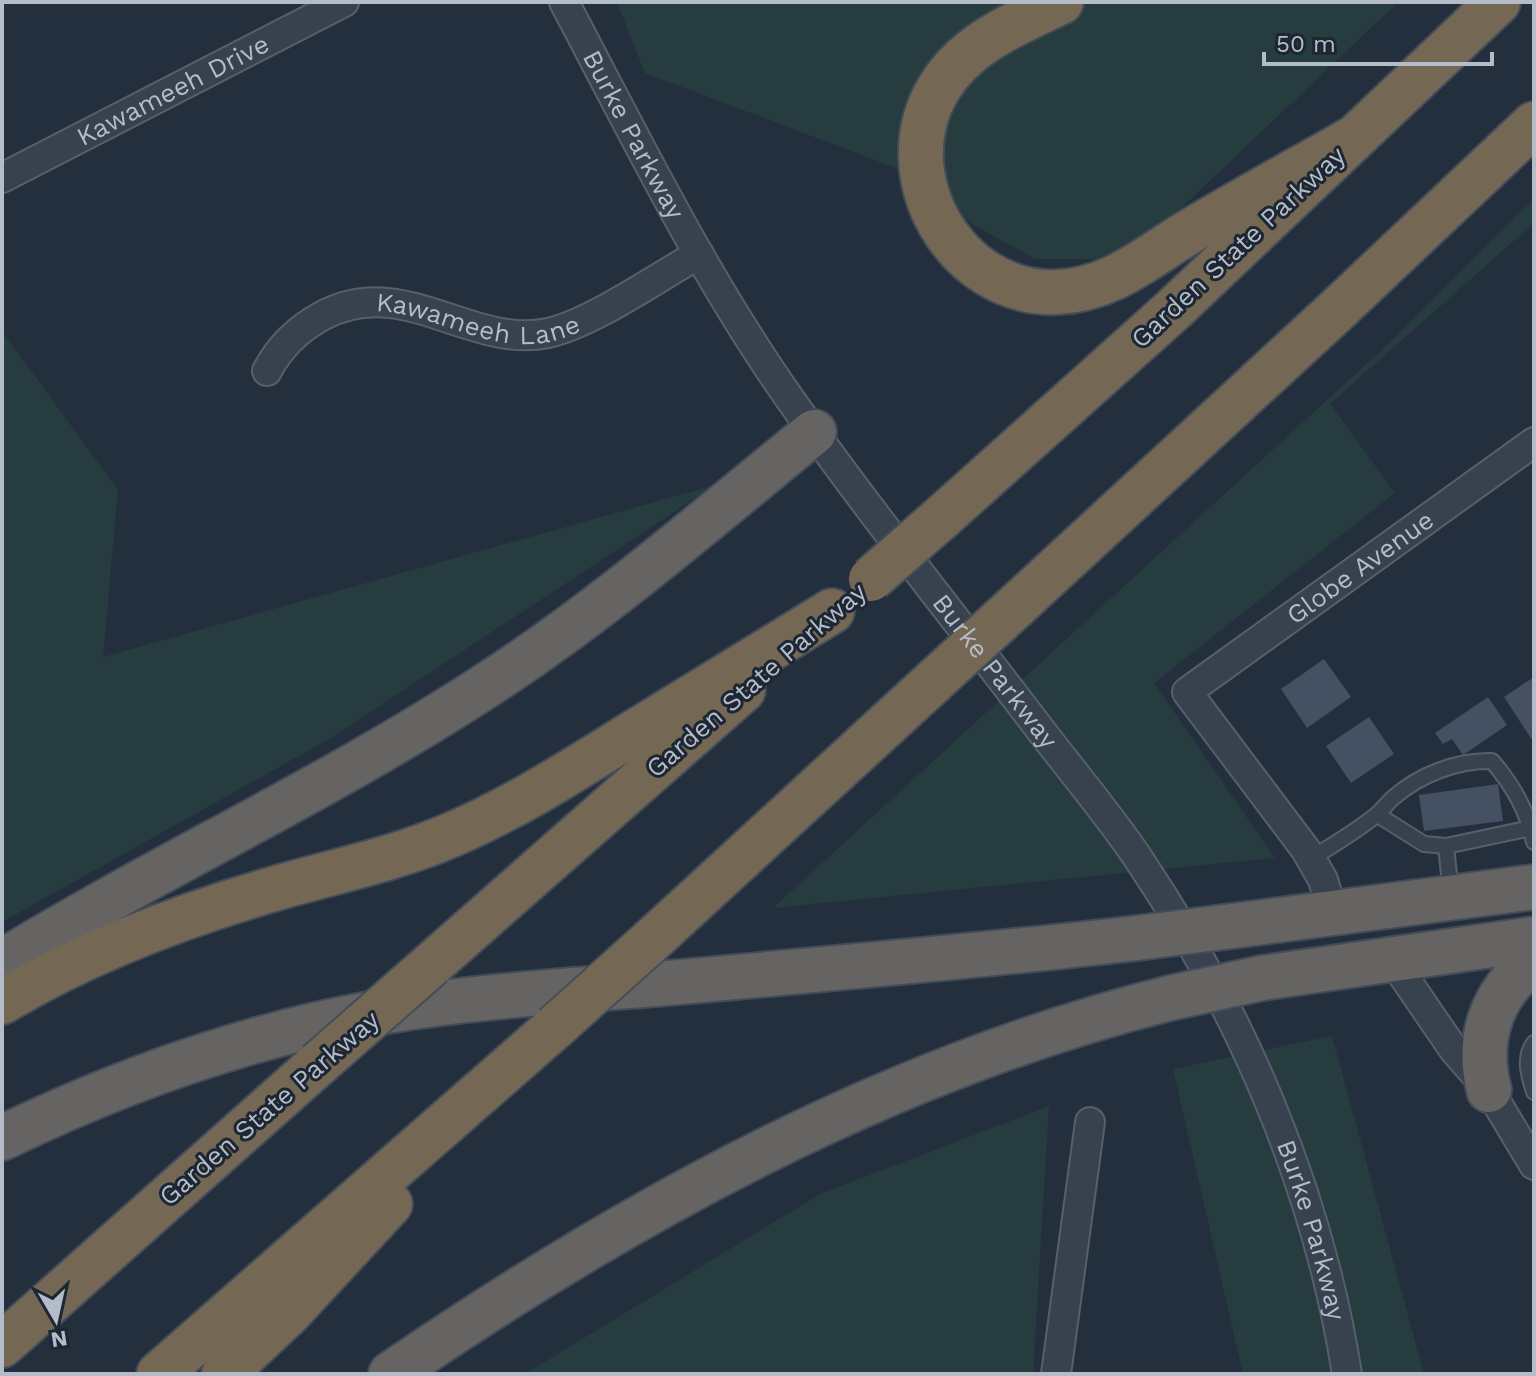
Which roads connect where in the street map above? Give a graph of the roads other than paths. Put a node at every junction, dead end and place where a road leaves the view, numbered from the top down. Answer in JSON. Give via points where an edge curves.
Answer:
{"nodes":[{"id":1,"x":344,"y":2,"type":"edge"},
{"id":2,"x":564,"y":2,"type":"edge"},
{"id":3,"x":1061,"y":2,"type":"edge"},
{"id":4,"x":1498,"y":2,"type":"edge"},
{"id":5,"x":1534,"y":124,"type":"edge"},
{"id":6,"x":1352,"y":139,"type":"junction"},
{"id":7,"x":2,"y":178,"type":"edge"},
{"id":8,"x":699,"y":254,"type":"junction"},
{"id":9,"x":267,"y":371,"type":"dead end"},
{"id":10,"x":814,"y":432,"type":"junction"},
{"id":11,"x":1534,"y":442,"type":"edge"},
{"id":12,"x":832,"y":611,"type":"junction"},
{"id":13,"x":1378,"y":815,"type":"junction"},
{"id":14,"x":1533,"y":835,"type":"edge"},
{"id":15,"x":1446,"y":846,"type":"junction"},
{"id":16,"x":1312,"y":858,"type":"junction"},
{"id":17,"x":1534,"y":887,"type":"edge"},
{"id":18,"x":1452,"y":898,"type":"junction"},
{"id":19,"x":1333,"y":913,"type":"junction"},
{"id":20,"x":1534,"y":939,"type":"edge"},
{"id":21,"x":1391,"y":958,"type":"junction"},
{"id":22,"x":1534,"y":961,"type":"edge"},
{"id":23,"x":2,"y":962,"type":"edge"},
{"id":24,"x":2,"y":1002,"type":"edge"},
{"id":25,"x":555,"y":1027,"type":"junction"},
{"id":26,"x":1534,"y":1043,"type":"edge"},
{"id":27,"x":1489,"y":1090,"type":"junction"},
{"id":28,"x":1534,"y":1092,"type":"edge"},
{"id":29,"x":1090,"y":1122,"type":"dead end"},
{"id":30,"x":2,"y":1138,"type":"edge"},
{"id":31,"x":1530,"y":1148,"type":"edge"},
{"id":32,"x":2,"y":1345,"type":"edge"},
{"id":33,"x":159,"y":1374,"type":"edge"},
{"id":34,"x":224,"y":1374,"type":"edge"},
{"id":35,"x":391,"y":1374,"type":"edge"},
{"id":36,"x":1056,"y":1374,"type":"edge"},
{"id":37,"x":1347,"y":1374,"type":"edge"}],
"edges":[{"from":1,"to":7,"type":"street","name":"Kawameeh Drive"},
{"from":2,"to":8,"type":"street","name":"Burke Parkway"},
{"from":3,"to":6,"type":"highway","via":[[997,32],[964,57],[938,89],[925,125],[923,172],[935,214],[953,246],[993,279],[1026,290],[1058,292],[1108,281]]},
{"from":4,"to":6,"type":"highway","name":"Garden State Parkway"},
{"from":5,"to":25,"type":"highway","bridge":true},
{"from":6,"to":12,"type":"highway","name":"Garden State Parkway","bridge":true,"via":[[1174,309]]},
{"from":8,"to":9,"type":"street","name":"Kawameeh Lane","via":[[585,319],[548,333],[511,335],[413,306],[350,305],[293,336]]},
{"from":8,"to":10,"type":"street","name":"Burke Parkway"},
{"from":10,"to":23,"type":"highway","via":[[610,597],[487,685],[378,753]]},
{"from":10,"to":37,"type":"street","name":"Burke Parkway","via":[[1121,835],[1210,978],[1252,1061],[1293,1165],[1325,1265]]},
{"from":11,"to":16,"type":"street","name":"Globe Avenue","via":[[1187,692]]},
{"from":12,"to":24,"type":"highway","via":[[563,776],[448,837],[150,931]]},
{"from":12,"to":32,"type":"highway","name":"Garden State Parkway","bridge":true},
{"from":13,"to":14,"type":"lane","via":[[1394,797],[1444,769],[1492,761],[1508,779]]},
{"from":13,"to":15,"type":"lane","via":[[1424,844]]},
{"from":13,"to":16,"type":"lane"},
{"from":14,"to":15,"type":"lane"},
{"from":15,"to":18,"type":"lane"},
{"from":16,"to":19,"type":"street"},
{"from":17,"to":18,"type":"highway"},
{"from":18,"to":19,"type":"highway"},
{"from":19,"to":30,"type":"highway","bridge":true,"via":[[912,962],[488,998],[375,1013],[199,1057]]},
{"from":20,"to":21,"type":"highway"},
{"from":21,"to":27,"type":"street","via":[[1454,1050]]},
{"from":21,"to":35,"type":"highway","bridge":true,"via":[[1170,998],[1018,1042],[919,1080],[816,1124],[619,1229]]},
{"from":22,"to":27,"type":"highway","via":[[1508,984],[1491,1014],[1483,1047]]},
{"from":25,"to":33,"type":"highway"},
{"from":25,"to":34,"type":"highway","via":[[289,1313]]},
{"from":26,"to":28,"type":"lane","via":[[1527,1071]]},
{"from":27,"to":31,"type":"street"},
{"from":29,"to":36,"type":"street"}]}
